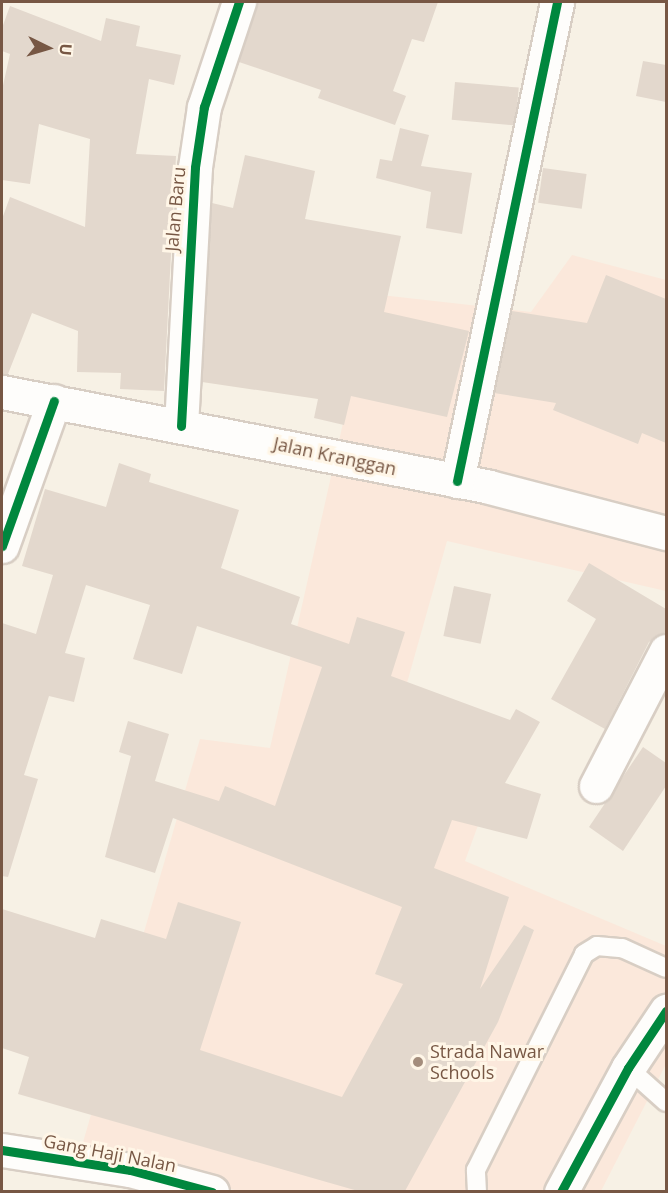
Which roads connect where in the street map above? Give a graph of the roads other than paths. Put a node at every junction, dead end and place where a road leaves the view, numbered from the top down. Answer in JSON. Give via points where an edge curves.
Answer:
{"nodes":[{"id":1,"x":239,"y":2,"type":"edge"},
{"id":2,"x":557,"y":2,"type":"edge"},
{"id":3,"x":2,"y":392,"type":"edge"},
{"id":4,"x":54,"y":401,"type":"junction"},
{"id":5,"x":181,"y":426,"type":"junction"},
{"id":6,"x":457,"y":481,"type":"junction"},
{"id":7,"x":666,"y":533,"type":"edge"},
{"id":8,"x":2,"y":546,"type":"edge"},
{"id":9,"x":666,"y":651,"type":"edge"},
{"id":10,"x":596,"y":786,"type":"dead end"},
{"id":11,"x":666,"y":968,"type":"edge"},
{"id":12,"x":666,"y":1011,"type":"edge"},
{"id":13,"x":628,"y":1068,"type":"junction"},
{"id":14,"x":666,"y":1102,"type":"edge"},
{"id":15,"x":2,"y":1150,"type":"edge"},
{"id":16,"x":212,"y":1191,"type":"edge"},
{"id":17,"x":477,"y":1191,"type":"edge"},
{"id":18,"x":561,"y":1191,"type":"edge"}],
"edges":[{"from":1,"to":5,"type":"street","name":"Jalan Baru","via":[[204,107],[193,179]]},
{"from":2,"to":6,"type":"street"},
{"from":3,"to":4,"type":"street","name":"Jalan Kranggan"},
{"from":4,"to":5,"type":"street","name":"Jalan Kranggan"},
{"from":4,"to":8,"type":"street"},
{"from":5,"to":6,"type":"street","name":"Jalan Kranggan"},
{"from":6,"to":7,"type":"street","name":"Jalan Kranggan"},
{"from":9,"to":10,"type":"street"},
{"from":11,"to":17,"type":"lane","via":[[622,948],[597,946],[584,954],[476,1170]]},
{"from":12,"to":13,"type":"street"},
{"from":13,"to":14,"type":"lane"},
{"from":13,"to":18,"type":"street"},
{"from":15,"to":16,"type":"street","name":"Gang Haji Nalan","via":[[130,1170]]}]}
